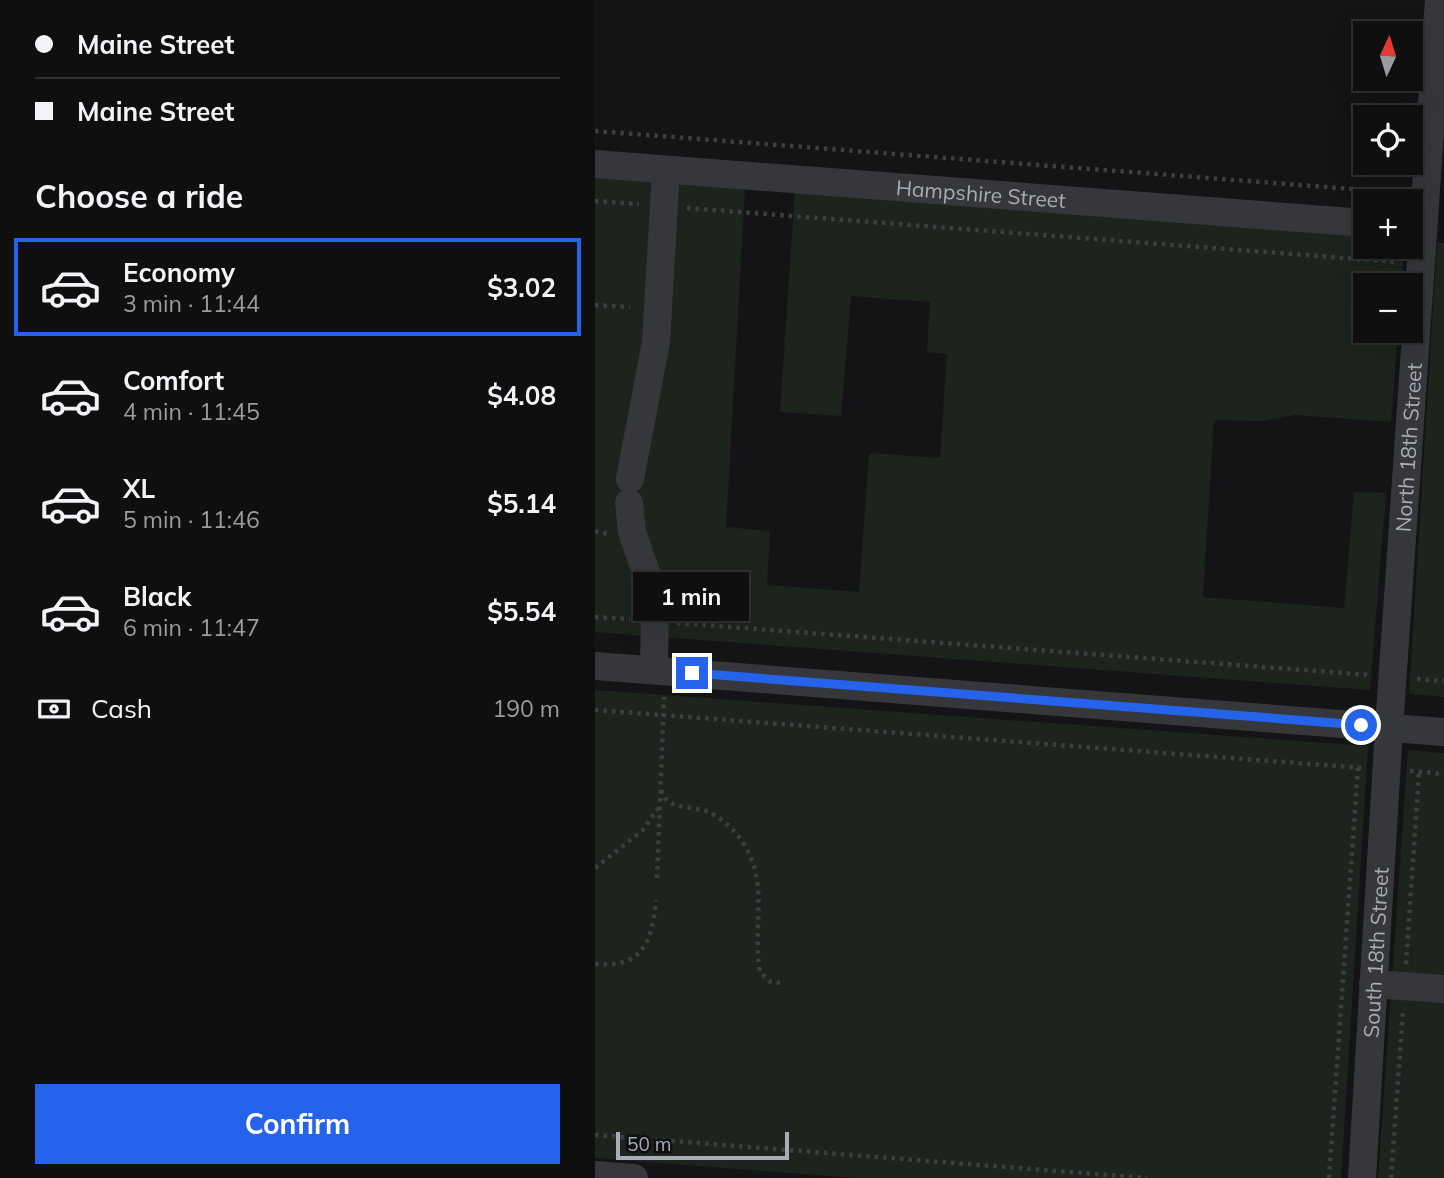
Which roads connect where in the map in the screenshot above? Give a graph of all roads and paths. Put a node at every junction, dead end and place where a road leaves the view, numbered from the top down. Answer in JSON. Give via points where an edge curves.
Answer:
{"nodes":[{"id":1,"x":1439,"y":0,"type":"edge"},
{"id":2,"x":595,"y":131,"type":"edge"},
{"id":3,"x":595,"y":164,"type":"edge"},
{"id":4,"x":666,"y":170,"type":"junction"},
{"id":5,"x":1426,"y":195,"type":"junction"},
{"id":6,"x":595,"y":201,"type":"edge"},
{"id":7,"x":664,"y":206,"type":"junction"},
{"id":8,"x":1353,"y":221,"type":"edge"},
{"id":9,"x":1426,"y":227,"type":"edge"},
{"id":10,"x":1421,"y":264,"type":"junction"},
{"id":11,"x":595,"y":305,"type":"edge"},
{"id":12,"x":630,"y":307,"type":"dead end"},
{"id":13,"x":595,"y":617,"type":"edge"},
{"id":14,"x":657,"y":621,"type":"junction"},
{"id":15,"x":595,"y":666,"type":"edge"},
{"id":16,"x":659,"y":671,"type":"junction"},
{"id":17,"x":1392,"y":677,"type":"junction"},
{"id":18,"x":1444,"y":681,"type":"edge"},
{"id":19,"x":595,"y":710,"type":"edge"},
{"id":20,"x":663,"y":715,"type":"junction"},
{"id":21,"x":1389,"y":728,"type":"junction"},
{"id":22,"x":1444,"y":732,"type":"edge"},
{"id":23,"x":1358,"y":767,"type":"junction"},
{"id":24,"x":1386,"y":769,"type":"junction"},
{"id":25,"x":1444,"y":774,"type":"edge"},
{"id":26,"x":661,"y":790,"type":"junction"},
{"id":27,"x":661,"y":801,"type":"junction"},
{"id":28,"x":595,"y":869,"type":"edge"},
{"id":29,"x":657,"y":878,"type":"dead end"},
{"id":30,"x":656,"y":900,"type":"dead end"},
{"id":31,"x":595,"y":964,"type":"edge"},
{"id":32,"x":780,"y":983,"type":"dead end"},
{"id":33,"x":1373,"y":984,"type":"junction"},
{"id":34,"x":1444,"y":989,"type":"edge"},
{"id":35,"x":595,"y":1135,"type":"edge"},
{"id":36,"x":595,"y":1175,"type":"edge"},
{"id":37,"x":634,"y":1178,"type":"edge"},
{"id":38,"x":1147,"y":1178,"type":"edge"},
{"id":39,"x":1329,"y":1178,"type":"edge"},
{"id":40,"x":1362,"y":1178,"type":"edge"}],
"edges":[{"from":1,"to":5,"type":"street","name":"North 18th Street"},
{"from":2,"to":5,"type":"path"},
{"from":3,"to":4,"type":"street","name":"Hampshire Street"},
{"from":4,"to":7,"type":"street"},
{"from":4,"to":8,"type":"street","name":"Hampshire Street"},
{"from":5,"to":9,"type":"street","name":"North 18th Street"},
{"from":6,"to":7,"type":"path"},
{"from":7,"to":10,"type":"path"},
{"from":7,"to":14,"type":"street","via":[[656,342],[629,491],[632,532],[655,598]]},
{"from":9,"to":10,"type":"street","name":"North 18th Street"},
{"from":10,"to":17,"type":"street","name":"North 18th Street"},
{"from":11,"to":12,"type":"path"},
{"from":13,"to":14,"type":"path"},
{"from":14,"to":16,"type":"street"},
{"from":14,"to":17,"type":"path"},
{"from":15,"to":16,"type":"street"},
{"from":16,"to":20,"type":"path"},
{"from":16,"to":21,"type":"street"},
{"from":17,"to":18,"type":"path"},
{"from":17,"to":21,"type":"street","name":"North 18th Street"},
{"from":19,"to":20,"type":"path"},
{"from":20,"to":23,"type":"path"},
{"from":20,"to":26,"type":"path"},
{"from":21,"to":22,"type":"street"},
{"from":21,"to":24,"type":"street","name":"South 18th Street"},
{"from":23,"to":24,"type":"path"},
{"from":23,"to":39,"type":"path"},
{"from":24,"to":25,"type":"path"},
{"from":24,"to":33,"type":"street","name":"South 18th Street"},
{"from":26,"to":27,"type":"path"},
{"from":26,"to":32,"type":"path","via":[[670,804],[720,818],[746,846],[760,895],[760,972],[769,981]]},
{"from":27,"to":28,"type":"path","via":[[643,831]]},
{"from":27,"to":29,"type":"path"},
{"from":30,"to":31,"type":"path","via":[[644,949],[618,963]]},
{"from":33,"to":34,"type":"street"},
{"from":33,"to":40,"type":"street","name":"South 18th Street"},
{"from":35,"to":38,"type":"path"},
{"from":36,"to":37,"type":"street"}]}
